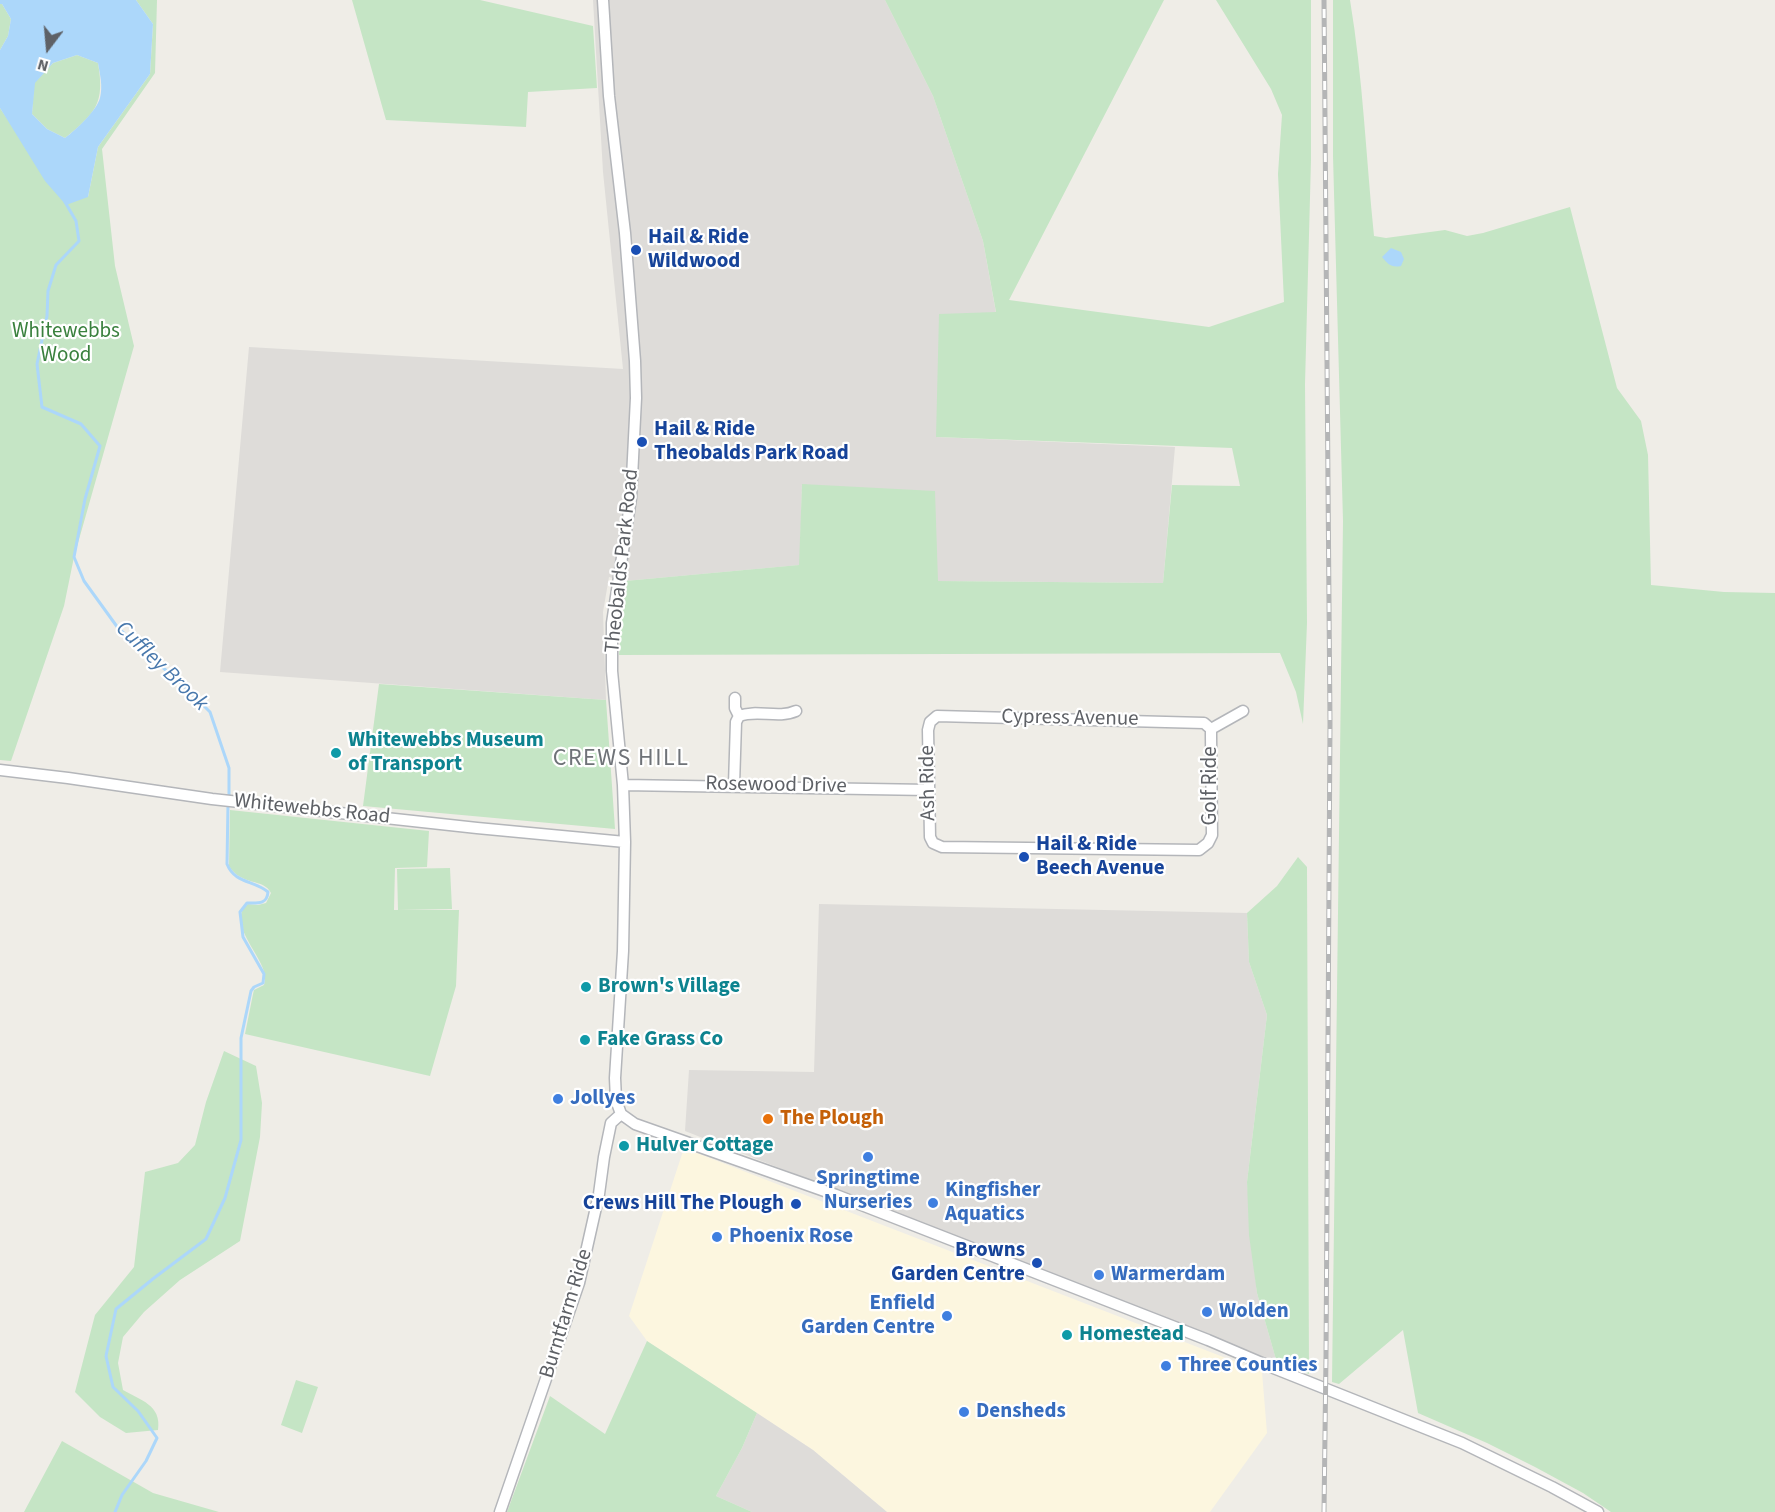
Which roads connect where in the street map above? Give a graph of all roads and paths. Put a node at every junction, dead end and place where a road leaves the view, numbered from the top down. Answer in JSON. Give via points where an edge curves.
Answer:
{"nodes":[{"id":1,"x":603,"y":0,"type":"edge"},
{"id":2,"x":735,"y":699,"type":"dead end"},
{"id":3,"x":796,"y":711,"type":"dead end"},
{"id":4,"x":1243,"y":711,"type":"dead end"},
{"id":5,"x":739,"y":716,"type":"junction"},
{"id":6,"x":930,"y":722,"type":"joint"},
{"id":7,"x":1211,"y":729,"type":"junction"},
{"id":8,"x":0,"y":770,"type":"edge"},
{"id":9,"x":623,"y":785,"type":"junction"},
{"id":10,"x":734,"y":785,"type":"junction"},
{"id":11,"x":929,"y":790,"type":"junction"},
{"id":12,"x":625,"y":842,"type":"junction"},
{"id":13,"x":933,"y":843,"type":"joint"},
{"id":14,"x":624,"y":1117,"type":"junction"},
{"id":15,"x":500,"y":1512,"type":"edge"},
{"id":16,"x":1598,"y":1512,"type":"edge"}],
"edges":[{"from":1,"to":9,"type":"street","name":"Theobalds Park Road","via":[[635,370],[631,498],[612,623],[612,671]]},
{"from":2,"to":5,"type":"street"},
{"from":3,"to":5,"type":"street"},
{"from":4,"to":7,"type":"street"},
{"from":5,"to":10,"type":"street"},
{"from":6,"to":7,"type":"street","name":"Cypress Avenue","via":[[937,716],[1204,723]]},
{"from":6,"to":11,"type":"street","name":"Ash Ride"},
{"from":7,"to":13,"type":"street","name":"Golf Ride","via":[[1212,835],[1199,850],[942,847]]},
{"from":8,"to":12,"type":"street","name":"Whitewebbs Road","via":[[212,799]]},
{"from":9,"to":10,"type":"street","name":"Rosewood Drive"},
{"from":9,"to":12,"type":"street","name":"Theobalds Park Road"},
{"from":10,"to":11,"type":"street","name":"Rosewood Drive"},
{"from":11,"to":13,"type":"street","name":"Ash Ride"},
{"from":12,"to":14,"type":"street","name":"Theobalds Park Road","via":[[615,1078],[616,1100]]},
{"from":14,"to":15,"type":"street","name":"Burntfarm Ride","via":[[611,1123],[579,1284]]},
{"from":14,"to":16,"type":"street","via":[[843,1198],[1462,1443]]}]}
